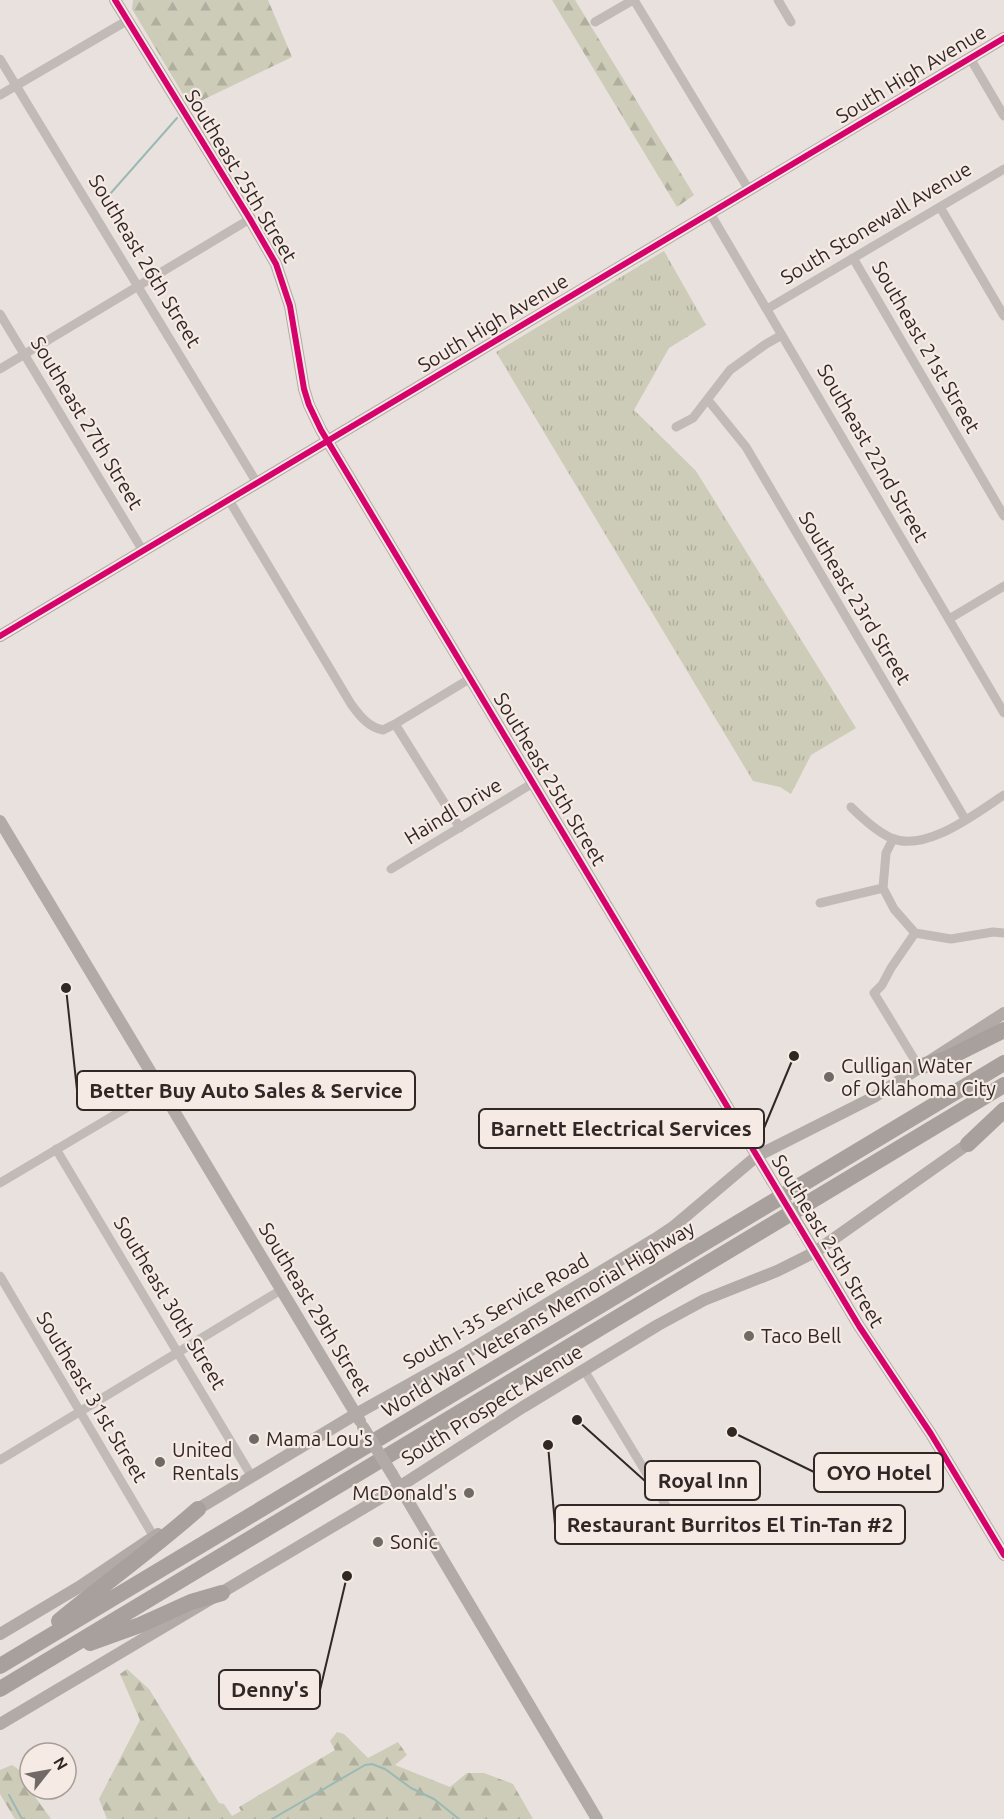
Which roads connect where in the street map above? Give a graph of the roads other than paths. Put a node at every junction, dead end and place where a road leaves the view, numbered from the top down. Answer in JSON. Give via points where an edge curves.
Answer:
{"nodes":[{"id":1,"x":115,"y":0,"type":"edge"},
{"id":2,"x":633,"y":0,"type":"edge"},
{"id":3,"x":778,"y":0,"type":"edge"},
{"id":4,"x":128,"y":20,"type":"junction"},
{"id":5,"x":596,"y":22,"type":"dead end"},
{"id":6,"x":791,"y":22,"type":"dead end"},
{"id":7,"x":1004,"y":38,"type":"edge"},
{"id":8,"x":970,"y":58,"type":"junction"},
{"id":9,"x":0,"y":59,"type":"edge"},
{"id":10,"x":16,"y":85,"type":"junction"},
{"id":11,"x":0,"y":95,"type":"edge"},
{"id":12,"x":1004,"y":116,"type":"edge"},
{"id":13,"x":1004,"y":169,"type":"edge"},
{"id":14,"x":749,"y":189,"type":"junction"},
{"id":15,"x":940,"y":207,"type":"junction"},
{"id":16,"x":710,"y":213,"type":"junction"},
{"id":17,"x":250,"y":219,"type":"junction"},
{"id":18,"x":853,"y":258,"type":"junction"},
{"id":19,"x":140,"y":286,"type":"junction"},
{"id":20,"x":767,"y":309,"type":"junction"},
{"id":21,"x":0,"y":314,"type":"edge"},
{"id":22,"x":1004,"y":316,"type":"edge"},
{"id":23,"x":782,"y":335,"type":"junction"},
{"id":24,"x":25,"y":354,"type":"junction"},
{"id":25,"x":0,"y":369,"type":"edge"},
{"id":26,"x":708,"y":400,"type":"junction"},
{"id":27,"x":676,"y":427,"type":"dead end"},
{"id":28,"x":328,"y":441,"type":"junction"},
{"id":29,"x":257,"y":483,"type":"junction"},
{"id":30,"x":229,"y":500,"type":"junction"},
{"id":31,"x":1004,"y":516,"type":"edge"},
{"id":32,"x":143,"y":551,"type":"junction"},
{"id":33,"x":1004,"y":586,"type":"edge"},
{"id":34,"x":949,"y":619,"type":"junction"},
{"id":35,"x":0,"y":636,"type":"edge"},
{"id":36,"x":471,"y":678,"type":"junction"},
{"id":37,"x":1004,"y":712,"type":"edge"},
{"id":38,"x":395,"y":724,"type":"junction"},
{"id":39,"x":533,"y":783,"type":"junction"},
{"id":40,"x":1004,"y":795,"type":"edge"},
{"id":41,"x":852,"y":807,"type":"dead end"},
{"id":42,"x":965,"y":819,"type":"junction"},
{"id":43,"x":0,"y":820,"type":"edge"},
{"id":44,"x":460,"y":828,"type":"junction"},
{"id":45,"x":893,"y":839,"type":"junction"},
{"id":46,"x":391,"y":869,"type":"dead end"},
{"id":47,"x":883,"y":888,"type":"junction"},
{"id":48,"x":820,"y":903,"type":"dead end"},
{"id":49,"x":915,"y":933,"type":"junction"},
{"id":50,"x":1004,"y":933,"type":"edge"},
{"id":51,"x":1004,"y":1013,"type":"edge"},
{"id":52,"x":1004,"y":1030,"type":"edge"},
{"id":53,"x":1004,"y":1062,"type":"edge"},
{"id":54,"x":919,"y":1067,"type":"junction"},
{"id":55,"x":1004,"y":1085,"type":"edge"},
{"id":56,"x":160,"y":1088,"type":"junction"},
{"id":57,"x":1004,"y":1110,"type":"edge"},
{"id":58,"x":1004,"y":1121,"type":"edge"},
{"id":59,"x":968,"y":1144,"type":"junction"},
{"id":60,"x":56,"y":1149,"type":"junction"},
{"id":61,"x":758,"y":1156,"type":"junction"},
{"id":62,"x":0,"y":1183,"type":"edge"},
{"id":63,"x":815,"y":1252,"type":"junction"},
{"id":64,"x":0,"y":1276,"type":"edge"},
{"id":65,"x":281,"y":1290,"type":"junction"},
{"id":66,"x":179,"y":1353,"type":"junction"},
{"id":67,"x":584,"y":1370,"type":"junction"},
{"id":68,"x":80,"y":1413,"type":"junction"},
{"id":69,"x":356,"y":1414,"type":"junction"},
{"id":70,"x":0,"y":1460,"type":"edge"},
{"id":71,"x":252,"y":1477,"type":"junction"},
{"id":72,"x":399,"y":1487,"type":"junction"},
{"id":73,"x":198,"y":1509,"type":"junction"},
{"id":74,"x":679,"y":1527,"type":"dead end"},
{"id":75,"x":154,"y":1536,"type":"junction"},
{"id":76,"x":1004,"y":1555,"type":"edge"},
{"id":77,"x":222,"y":1593,"type":"junction"},
{"id":78,"x":0,"y":1634,"type":"edge"},
{"id":79,"x":21,"y":1654,"type":"junction"},
{"id":80,"x":58,"y":1654,"type":"junction"},
{"id":81,"x":0,"y":1666,"type":"edge"},
{"id":82,"x":0,"y":1689,"type":"edge"},
{"id":83,"x":0,"y":1724,"type":"edge"},
{"id":84,"x":597,"y":1819,"type":"edge"}],
"edges":[{"from":1,"to":4,"type":"main road","name":"Southeast 25th Street"},
{"from":2,"to":5,"type":"street"},
{"from":2,"to":14,"type":"street"},
{"from":3,"to":6,"type":"street"},
{"from":4,"to":10,"type":"street"},
{"from":4,"to":17,"type":"main road","name":"Southeast 25th Street"},
{"from":7,"to":8,"type":"main road","name":"South High Avenue"},
{"from":8,"to":12,"type":"street"},
{"from":8,"to":14,"type":"main road","name":"South High Avenue"},
{"from":9,"to":10,"type":"street","name":"Southeast 26th Street"},
{"from":10,"to":11,"type":"street"},
{"from":10,"to":19,"type":"street","name":"Southeast 26th Street"},
{"from":13,"to":15,"type":"street","name":"South Stonewall Avenue"},
{"from":14,"to":16,"type":"main road","name":"South High Avenue"},
{"from":15,"to":18,"type":"street","name":"South Stonewall Avenue"},
{"from":15,"to":22,"type":"street"},
{"from":16,"to":20,"type":"street","name":"Southeast 22nd Street"},
{"from":16,"to":28,"type":"main road","name":"South High Avenue"},
{"from":17,"to":19,"type":"street"},
{"from":17,"to":28,"type":"main road","name":"Southeast 25th Street","via":[[284,282],[304,389]]},
{"from":18,"to":20,"type":"street","name":"South Stonewall Avenue"},
{"from":18,"to":31,"type":"street","name":"Southeast 21st Street"},
{"from":19,"to":24,"type":"street"},
{"from":19,"to":29,"type":"street","name":"Southeast 26th Street"},
{"from":20,"to":23,"type":"street","name":"Southeast 22nd Street"},
{"from":21,"to":24,"type":"street","name":"Southeast 27th Street"},
{"from":23,"to":26,"type":"street","via":[[730,370]]},
{"from":23,"to":34,"type":"street","name":"Southeast 22nd Street"},
{"from":24,"to":25,"type":"street"},
{"from":24,"to":32,"type":"street","name":"Southeast 27th Street"},
{"from":26,"to":27,"type":"street","via":[[693,418]]},
{"from":26,"to":42,"type":"street","name":"Southeast 23rd Street","via":[[746,447]]},
{"from":28,"to":29,"type":"main road","name":"South High Avenue"},
{"from":28,"to":36,"type":"main road","name":"Southeast 25th Street"},
{"from":29,"to":30,"type":"main road","name":"South High Avenue"},
{"from":30,"to":32,"type":"main road","name":"South High Avenue"},
{"from":30,"to":38,"type":"street","via":[[351,704],[374,728],[383,730]]},
{"from":32,"to":35,"type":"main road","name":"South High Avenue"},
{"from":33,"to":34,"type":"street"},
{"from":34,"to":37,"type":"street","name":"Southeast 22nd Street"},
{"from":36,"to":38,"type":"street"},
{"from":36,"to":39,"type":"main road","name":"Southeast 25th Street"},
{"from":38,"to":44,"type":"street"},
{"from":39,"to":44,"type":"street","name":"Haindl Drive"},
{"from":39,"to":61,"type":"main road","name":"Southeast 25th Street"},
{"from":40,"to":42,"type":"street"},
{"from":41,"to":45,"type":"street"},
{"from":42,"to":45,"type":"street","via":[[919,841]]},
{"from":43,"to":56,"type":"main road","name":"Southeast 29th Street"},
{"from":44,"to":46,"type":"street","name":"Haindl Drive"},
{"from":45,"to":47,"type":"street","via":[[886,853]]},
{"from":47,"to":48,"type":"street"},
{"from":47,"to":49,"type":"street","via":[[894,909]]},
{"from":49,"to":50,"type":"street","via":[[951,939]]},
{"from":49,"to":54,"type":"street","via":[[874,993]]},
{"from":51,"to":54,"type":"main road","name":"South I-35 Service Road"},
{"from":52,"to":54,"type":"highway","via":[[946,1059]]},
{"from":53,"to":79,"type":"highway","name":"World War I Veterans Memorial Highway"},
{"from":54,"to":61,"type":"main road","name":"South I-35 Service Road","via":[[874,1097]]},
{"from":55,"to":80,"type":"highway","name":"World War I Veterans Memorial Highway"},
{"from":56,"to":60,"type":"street"},
{"from":56,"to":65,"type":"main road","name":"Southeast 29th Street"},
{"from":57,"to":59,"type":"highway"},
{"from":58,"to":59,"type":"main road","name":"South Prospect Avenue"},
{"from":59,"to":63,"type":"main road","name":"South Prospect Avenue"},
{"from":60,"to":62,"type":"street"},
{"from":60,"to":66,"type":"street","name":"Southeast 30th Street"},
{"from":61,"to":63,"type":"main road","name":"Southeast 25th Street","bridge":true},
{"from":61,"to":69,"type":"main road","name":"South I-35 Service Road","via":[[656,1239]]},
{"from":63,"to":67,"type":"main road","name":"South Prospect Avenue","via":[[685,1310]]},
{"from":63,"to":76,"type":"main road","name":"Southeast 25th Street"},
{"from":64,"to":68,"type":"street","name":"Southeast 31st Street"},
{"from":65,"to":66,"type":"street"},
{"from":65,"to":69,"type":"main road","name":"Southeast 29th Street"},
{"from":66,"to":68,"type":"street"},
{"from":66,"to":71,"type":"street","name":"Southeast 30th Street"},
{"from":67,"to":72,"type":"main road","name":"South Prospect Avenue"},
{"from":67,"to":74,"type":"street"},
{"from":68,"to":70,"type":"street"},
{"from":68,"to":75,"type":"street","name":"Southeast 31st Street"},
{"from":69,"to":71,"type":"main road","name":"South I-35 Service Road"},
{"from":69,"to":72,"type":"main road","name":"Southeast 29th Street","bridge":true},
{"from":71,"to":73,"type":"main road","name":"South I-35 Service Road"},
{"from":72,"to":77,"type":"main road","name":"South Prospect Avenue"},
{"from":72,"to":84,"type":"main road","name":"Southeast 29th Street"},
{"from":73,"to":75,"type":"main road","name":"South I-35 Service Road"},
{"from":73,"to":79,"type":"highway"},
{"from":75,"to":78,"type":"main road","name":"South I-35 Service Road"},
{"from":77,"to":80,"type":"highway"},
{"from":77,"to":83,"type":"main road","name":"South Prospect Avenue"},
{"from":79,"to":81,"type":"highway","name":"World War I Veterans Memorial Highway"},
{"from":80,"to":82,"type":"highway","name":"World War I Veterans Memorial Highway"}]}
